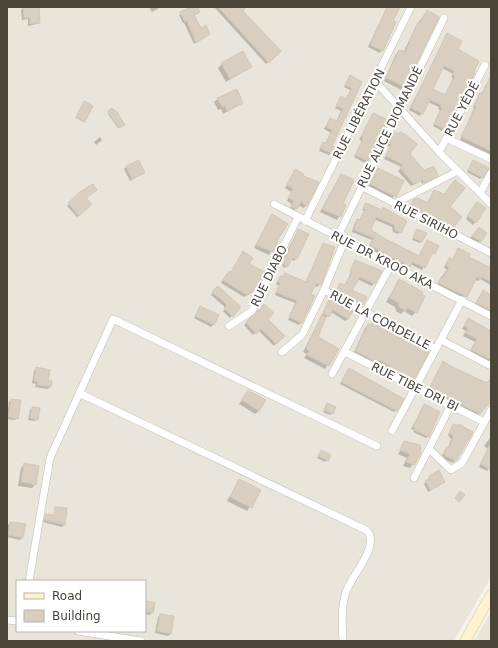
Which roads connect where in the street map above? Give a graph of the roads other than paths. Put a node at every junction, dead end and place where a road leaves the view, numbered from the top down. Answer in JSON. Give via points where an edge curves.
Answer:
{"nodes":[{"id":1,"x":411,"y":7,"type":"edge"},
{"id":2,"x":444,"y":18,"type":"dead end"},
{"id":3,"x":485,"y":65,"type":"dead end"},
{"id":4,"x":375,"y":81,"type":"junction"},
{"id":5,"x":399,"y":107,"type":"junction"},
{"id":6,"x":446,"y":138,"type":"junction"},
{"id":7,"x":439,"y":152,"type":"junction"},
{"id":8,"x":491,"y":159,"type":"edge"},
{"id":9,"x":458,"y":171,"type":"junction"},
{"id":10,"x":491,"y":173,"type":"edge"},
{"id":11,"x":361,"y":186,"type":"junction"},
{"id":12,"x":480,"y":193,"type":"junction"},
{"id":13,"x":274,"y":204,"type":"dead end"},
{"id":14,"x":394,"y":204,"type":"junction"},
{"id":15,"x":491,"y":204,"type":"edge"},
{"id":16,"x":298,"y":217,"type":"junction"},
{"id":17,"x":305,"y":221,"type":"junction"},
{"id":18,"x":337,"y":238,"type":"junction"},
{"id":19,"x":344,"y":242,"type":"junction"},
{"id":20,"x":491,"y":253,"type":"edge"},
{"id":21,"x":391,"y":265,"type":"junction"},
{"id":22,"x":324,"y":290,"type":"junction"},
{"id":23,"x":462,"y":300,"type":"junction"},
{"id":24,"x":365,"y":314,"type":"junction"},
{"id":25,"x":491,"y":316,"type":"edge"},
{"id":26,"x":229,"y":326,"type":"dead end"},
{"id":27,"x":441,"y":340,"type":"junction"},
{"id":28,"x":436,"y":349,"type":"junction"},
{"id":29,"x":282,"y":352,"type":"dead end"},
{"id":30,"x":345,"y":352,"type":"junction"},
{"id":31,"x":491,"y":366,"type":"edge"},
{"id":32,"x":332,"y":374,"type":"dead end"},
{"id":33,"x":415,"y":387,"type":"junction"},
{"id":34,"x":79,"y":393,"type":"junction"},
{"id":35,"x":451,"y":405,"type":"junction"},
{"id":36,"x":491,"y":410,"type":"edge"},
{"id":37,"x":484,"y":422,"type":"junction"},
{"id":38,"x":392,"y":432,"type":"dead end"},
{"id":39,"x":377,"y":446,"type":"dead end"},
{"id":40,"x":429,"y":449,"type":"junction"},
{"id":41,"x":414,"y":478,"type":"dead end"},
{"id":42,"x":29,"y":580,"type":"edge"},
{"id":43,"x":491,"y":595,"type":"edge"},
{"id":44,"x":84,"y":632,"type":"edge"},
{"id":45,"x":140,"y":641,"type":"edge"},
{"id":46,"x":343,"y":641,"type":"edge"},
{"id":47,"x":465,"y":641,"type":"edge"}],
"edges":[{"from":1,"to":4,"type":"street","name":"RUE LIBÉRATION"},
{"from":2,"to":5,"type":"street","name":"RUE ALICE DIOMANDÉ"},
{"from":3,"to":6,"type":"street","name":"RUE YÉDÉ"},
{"from":4,"to":5,"type":"street"},
{"from":4,"to":17,"type":"street","name":"RUE LIBÉRATION"},
{"from":5,"to":7,"type":"street"},
{"from":5,"to":11,"type":"street","name":"RUE ALICE DIOMANDÉ"},
{"from":6,"to":7,"type":"street","name":"RUE YÉDÉ"},
{"from":6,"to":8,"type":"street"},
{"from":7,"to":9,"type":"street"},
{"from":9,"to":12,"type":"street"},
{"from":9,"to":14,"type":"street"},
{"from":10,"to":12,"type":"street"},
{"from":11,"to":14,"type":"street","name":"RUE SIRIHO"},
{"from":11,"to":18,"type":"street","name":"RUE ALICE DIOMANDÉ"},
{"from":12,"to":15,"type":"street"},
{"from":13,"to":16,"type":"street","name":"RUE DR KROO AKA"},
{"from":14,"to":20,"type":"street","name":"RUE SIRIHO"},
{"from":16,"to":17,"type":"street","name":"RUE DR KROO AKA"},
{"from":16,"to":26,"type":"street","name":"RUE DIABO","via":[[252,311]]},
{"from":17,"to":18,"type":"street","name":"RUE DR KROO AKA"},
{"from":18,"to":19,"type":"street","name":"RUE DR KROO AKA"},
{"from":19,"to":21,"type":"street","name":"RUE DR KROO AKA"},
{"from":19,"to":22,"type":"street"},
{"from":21,"to":23,"type":"street","name":"RUE DR KROO AKA"},
{"from":21,"to":24,"type":"street"},
{"from":22,"to":24,"type":"street","name":"RUE LA CORDELLE"},
{"from":22,"to":29,"type":"street","via":[[302,335]]},
{"from":23,"to":25,"type":"street","name":"RUE DR KROO AKA"},
{"from":23,"to":27,"type":"street"},
{"from":24,"to":28,"type":"street","name":"RUE LA CORDELLE"},
{"from":24,"to":30,"type":"street"},
{"from":27,"to":28,"type":"street"},
{"from":27,"to":31,"type":"street"},
{"from":28,"to":33,"type":"street"},
{"from":30,"to":32,"type":"street"},
{"from":30,"to":33,"type":"street","name":"RUE TIBE DRI BI"},
{"from":33,"to":35,"type":"street","name":"RUE TIBE DRI BI"},
{"from":33,"to":38,"type":"street"},
{"from":34,"to":39,"type":"street","via":[[113,319]]},
{"from":34,"to":42,"type":"street","via":[[50,458]]},
{"from":34,"to":46,"type":"street","via":[[359,526],[370,534],[372,542],[369,551],[346,591],[342,621]]},
{"from":35,"to":37,"type":"street","name":"RUE TIBE DRI BI"},
{"from":35,"to":40,"type":"street"},
{"from":36,"to":37,"type":"street"},
{"from":37,"to":40,"type":"street","via":[[462,463],[451,470]]},
{"from":40,"to":41,"type":"street"},
{"from":43,"to":47,"type":"street"},
{"from":44,"to":45,"type":"street"}]}
